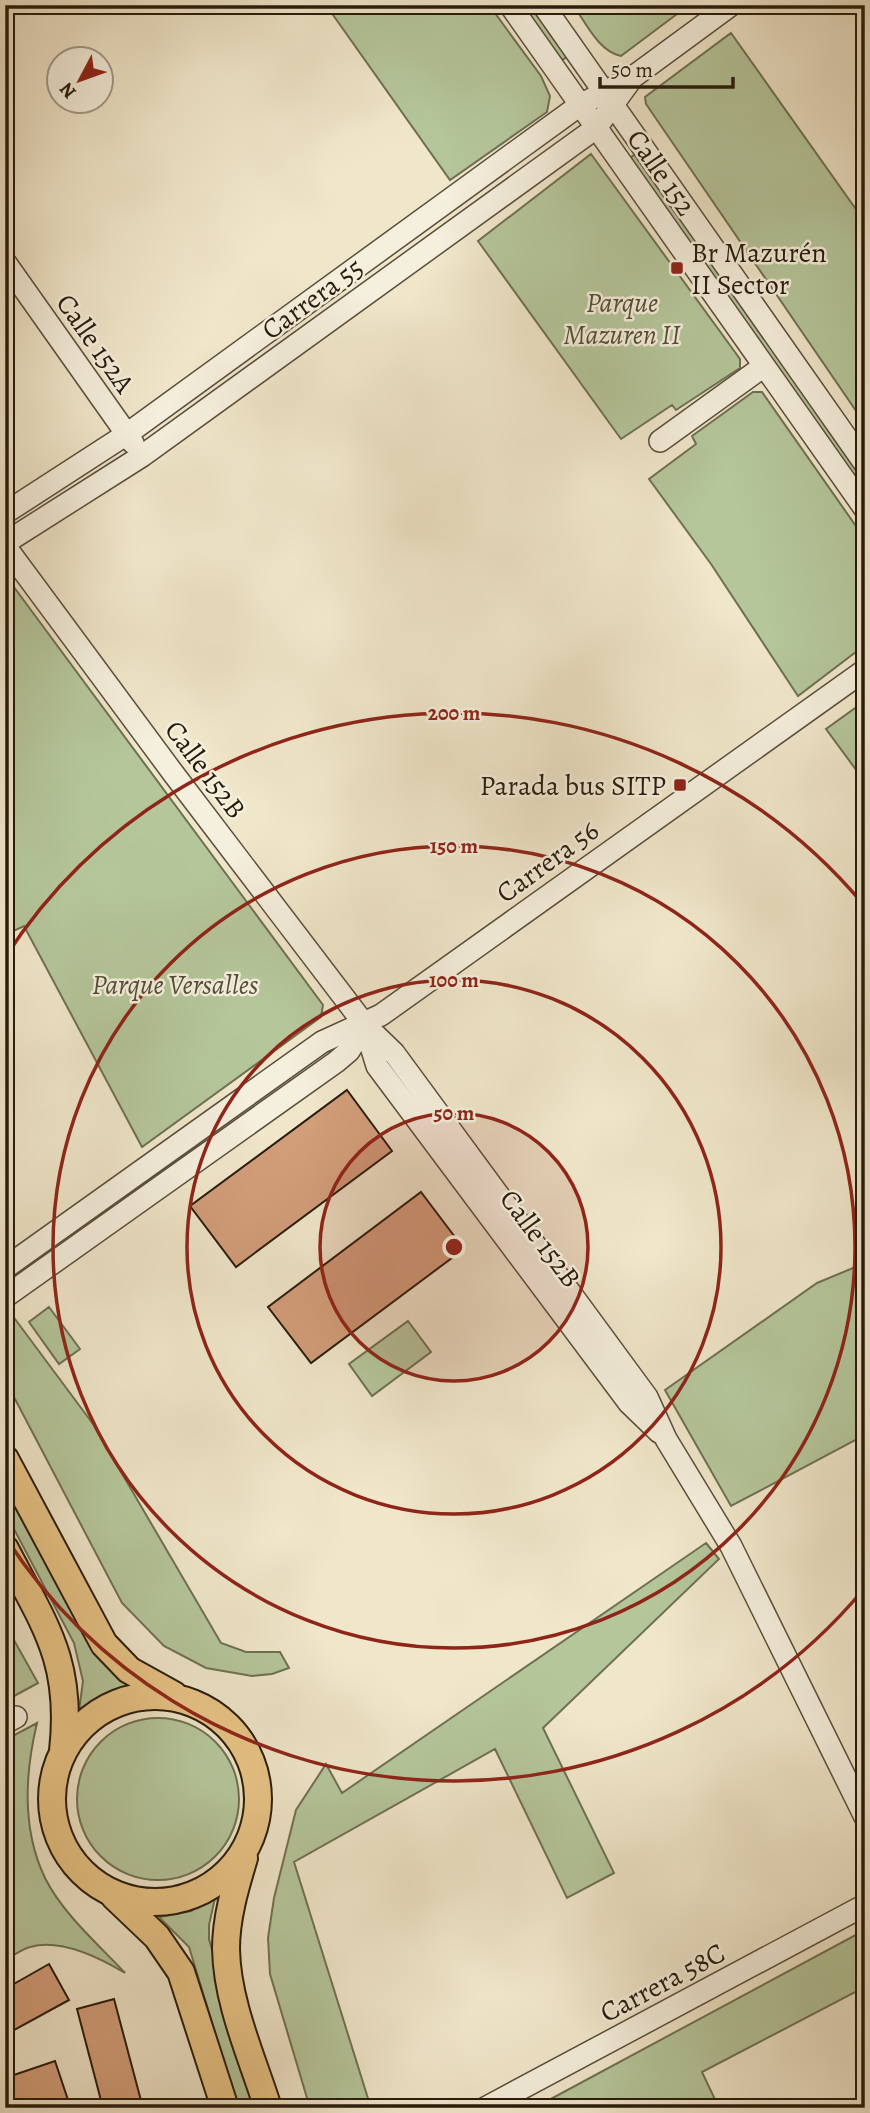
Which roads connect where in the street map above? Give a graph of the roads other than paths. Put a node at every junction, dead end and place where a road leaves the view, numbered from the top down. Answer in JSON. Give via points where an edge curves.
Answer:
{"nodes":[{"id":1,"x":510,"y":5,"type":"edge"},
{"id":2,"x":543,"y":5,"type":"edge"},
{"id":3,"x":732,"y":5,"type":"edge"},
{"id":4,"x":609,"y":98,"type":"junction"},
{"id":5,"x":580,"y":105,"type":"junction"},
{"id":6,"x":596,"y":128,"type":"junction"},
{"id":7,"x":5,"y":262,"type":"edge"},
{"id":8,"x":764,"y":366,"type":"junction"},
{"id":9,"x":127,"y":434,"type":"junction"},
{"id":10,"x":660,"y":441,"type":"dead end"},
{"id":11,"x":142,"y":456,"type":"junction"},
{"id":12,"x":865,"y":464,"type":"edge"},
{"id":13,"x":865,"y":509,"type":"edge"},
{"id":14,"x":5,"y":513,"type":"edge"},
{"id":15,"x":5,"y":545,"type":"edge"},
{"id":16,"x":865,"y":670,"type":"edge"},
{"id":17,"x":365,"y":1025,"type":"junction"},
{"id":18,"x":5,"y":1268,"type":"edge"},
{"id":19,"x":5,"y":1297,"type":"edge"},
{"id":20,"x":5,"y":1458,"type":"edge"},
{"id":21,"x":5,"y":1549,"type":"edge"},
{"id":22,"x":185,"y":1700,"type":"junction"},
{"id":23,"x":63,"y":1751,"type":"junction"},
{"id":24,"x":865,"y":1817,"type":"edge"},
{"id":25,"x":247,"y":1847,"type":"junction"},
{"id":26,"x":111,"y":1892,"type":"junction"},
{"id":27,"x":865,"y":1905,"type":"edge"},
{"id":28,"x":225,"y":2108,"type":"edge"},
{"id":29,"x":268,"y":2108,"type":"edge"},
{"id":30,"x":485,"y":2108,"type":"edge"}],
"edges":[{"from":1,"to":5,"type":"street","name":"Calle 152"},
{"from":2,"to":4,"type":"street","name":"Calle 152"},
{"from":3,"to":4,"type":"street","name":"Carrera 55"},
{"from":4,"to":5,"type":"street","name":"Carrera 55"},
{"from":4,"to":6,"type":"street","name":"Carrera 55"},
{"from":4,"to":12,"type":"street","name":"Calle 152"},
{"from":5,"to":6,"type":"street","name":"Calle 152"},
{"from":5,"to":9,"type":"street","name":"Carrera 55"},
{"from":6,"to":8,"type":"street","name":"Calle 152"},
{"from":6,"to":11,"type":"street","name":"Carrera 55"},
{"from":7,"to":9,"type":"street","name":"Calle 152A"},
{"from":8,"to":10,"type":"street"},
{"from":8,"to":13,"type":"street","name":"Calle 152"},
{"from":9,"to":11,"type":"street","name":"Calle 152A"},
{"from":9,"to":14,"type":"street","name":"Carrera 55"},
{"from":11,"to":15,"type":"street","name":"Carrera 55"},
{"from":15,"to":17,"type":"street","name":"Calle 152B"},
{"from":16,"to":17,"type":"street","name":"Carrera 56"},
{"from":17,"to":18,"type":"street","name":"Carrera 56","via":[[322,1042]]},
{"from":17,"to":19,"type":"street","name":"Carrera 56","via":[[336,1062]]},
{"from":17,"to":24,"type":"street","name":"Calle 152B","via":[[377,1066],[629,1403],[666,1439],[731,1546]]},
{"from":20,"to":22,"type":"main road","via":[[104,1644],[129,1670]]},
{"from":21,"to":23,"type":"main road","via":[[60,1661],[66,1699]]},
{"from":22,"to":23,"type":"main road","via":[[149,1696],[114,1704],[84,1724]]},
{"from":22,"to":25,"type":"main road","via":[[223,1722],[250,1760],[259,1806]]},
{"from":23,"to":26,"type":"main road","via":[[53,1782],[57,1831],[83,1873]]},
{"from":25,"to":26,"type":"main road","via":[[218,1882],[177,1900],[143,1901]]},
{"from":25,"to":29,"type":"main road","via":[[233,1896],[227,1957],[232,1994]]},
{"from":26,"to":28,"type":"main road","via":[[157,1937],[181,1972]]},
{"from":27,"to":30,"type":"street","name":"Carrera 58C"}]}
